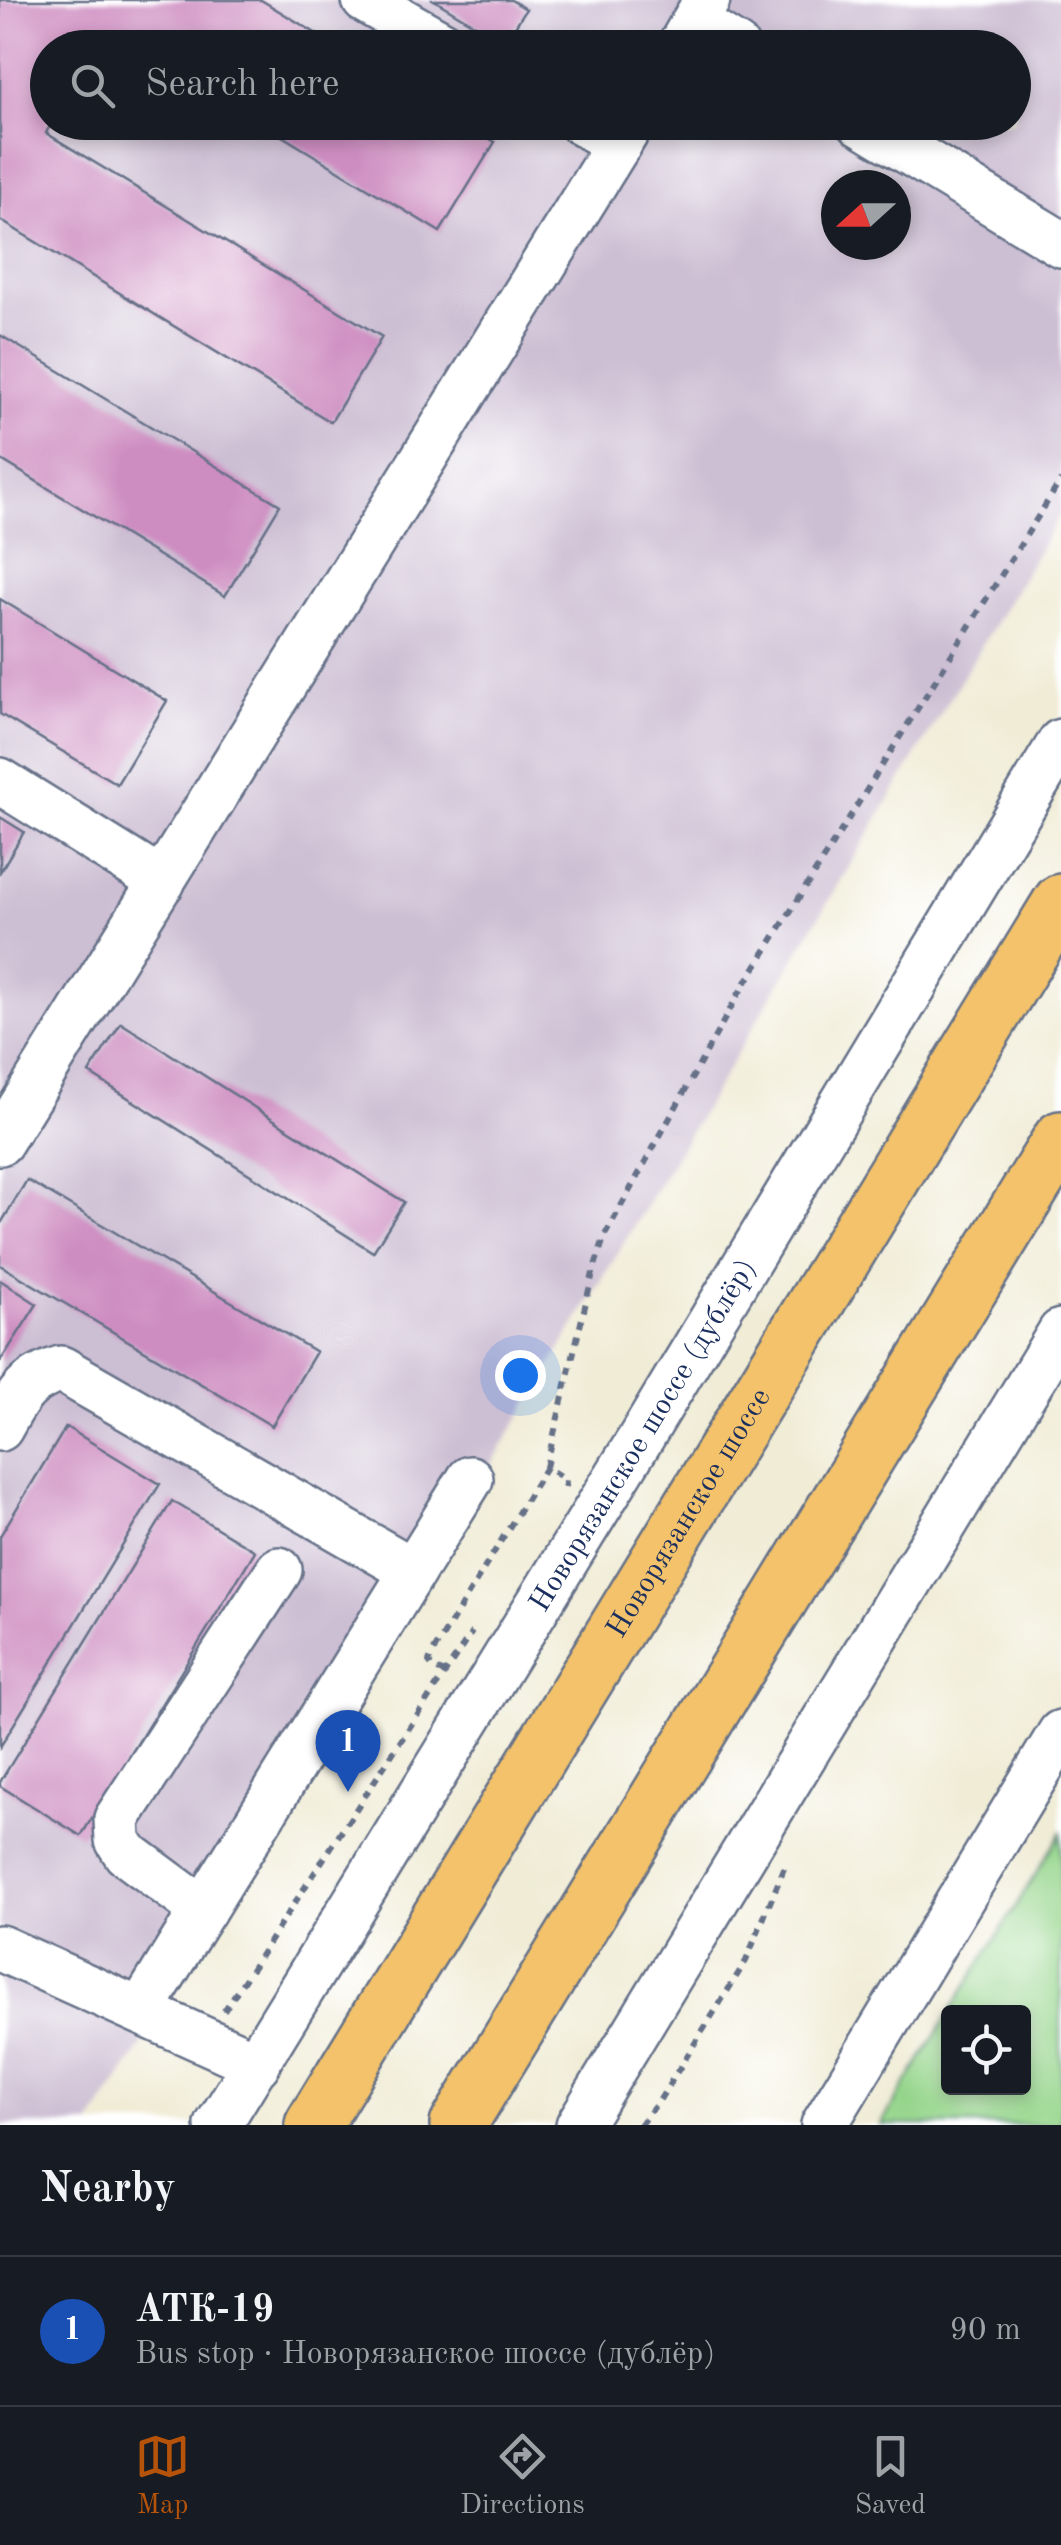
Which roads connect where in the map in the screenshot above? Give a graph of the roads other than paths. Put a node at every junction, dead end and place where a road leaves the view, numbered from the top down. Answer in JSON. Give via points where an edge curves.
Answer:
{"nodes":[{"id":1,"x":364,"y":0,"type":"edge"},
{"id":2,"x":416,"y":30,"type":"edge"},
{"id":3,"x":605,"y":140,"type":"edge"},
{"id":4,"x":890,"y":140,"type":"edge"},
{"id":5,"x":1061,"y":244,"type":"edge"},
{"id":6,"x":1061,"y":742,"type":"edge"},
{"id":7,"x":0,"y":781,"type":"edge"},
{"id":8,"x":162,"y":882,"type":"junction"},
{"id":9,"x":1061,"y":902,"type":"edge"},
{"id":10,"x":1061,"y":1139,"type":"edge"},
{"id":11,"x":0,"y":1142,"type":"edge"},
{"id":12,"x":1061,"y":1332,"type":"edge"},
{"id":13,"x":0,"y":1428,"type":"edge"},
{"id":14,"x":470,"y":1479,"type":"dead end"},
{"id":15,"x":279,"y":1570,"type":"dead end"},
{"id":16,"x":413,"y":1571,"type":"junction"},
{"id":17,"x":1061,"y":1733,"type":"edge"},
{"id":18,"x":203,"y":1910,"type":"junction"},
{"id":19,"x":0,"y":1948,"type":"edge"},
{"id":20,"x":141,"y":2010,"type":"junction"},
{"id":21,"x":257,"y":2064,"type":"junction"},
{"id":22,"x":218,"y":2125,"type":"edge"},
{"id":23,"x":313,"y":2125,"type":"edge"},
{"id":24,"x":458,"y":2125,"type":"edge"},
{"id":25,"x":580,"y":2125,"type":"edge"},
{"id":26,"x":824,"y":2125,"type":"edge"}],
"edges":[{"from":1,"to":2,"type":"street"},
{"from":3,"to":8,"type":"street"},
{"from":4,"to":5,"type":"street"},
{"from":6,"to":21,"type":"street","name":"Новорязанское шоссе (дублёр)"},
{"from":7,"to":8,"type":"street"},
{"from":8,"to":11,"type":"street"},
{"from":9,"to":23,"type":"highway","name":"Новорязанское шоссе"},
{"from":10,"to":24,"type":"highway"},
{"from":12,"to":25,"type":"street"},
{"from":13,"to":16,"type":"street","via":[[22,1391],[61,1368]]},
{"from":14,"to":16,"type":"street"},
{"from":15,"to":18,"type":"street","via":[[118,1819],[126,1853]]},
{"from":16,"to":18,"type":"street"},
{"from":17,"to":26,"type":"street"},
{"from":18,"to":20,"type":"street"},
{"from":19,"to":20,"type":"street"},
{"from":20,"to":21,"type":"street"},
{"from":21,"to":22,"type":"street","name":"Новорязанское шоссе (дублёр)"}]}
